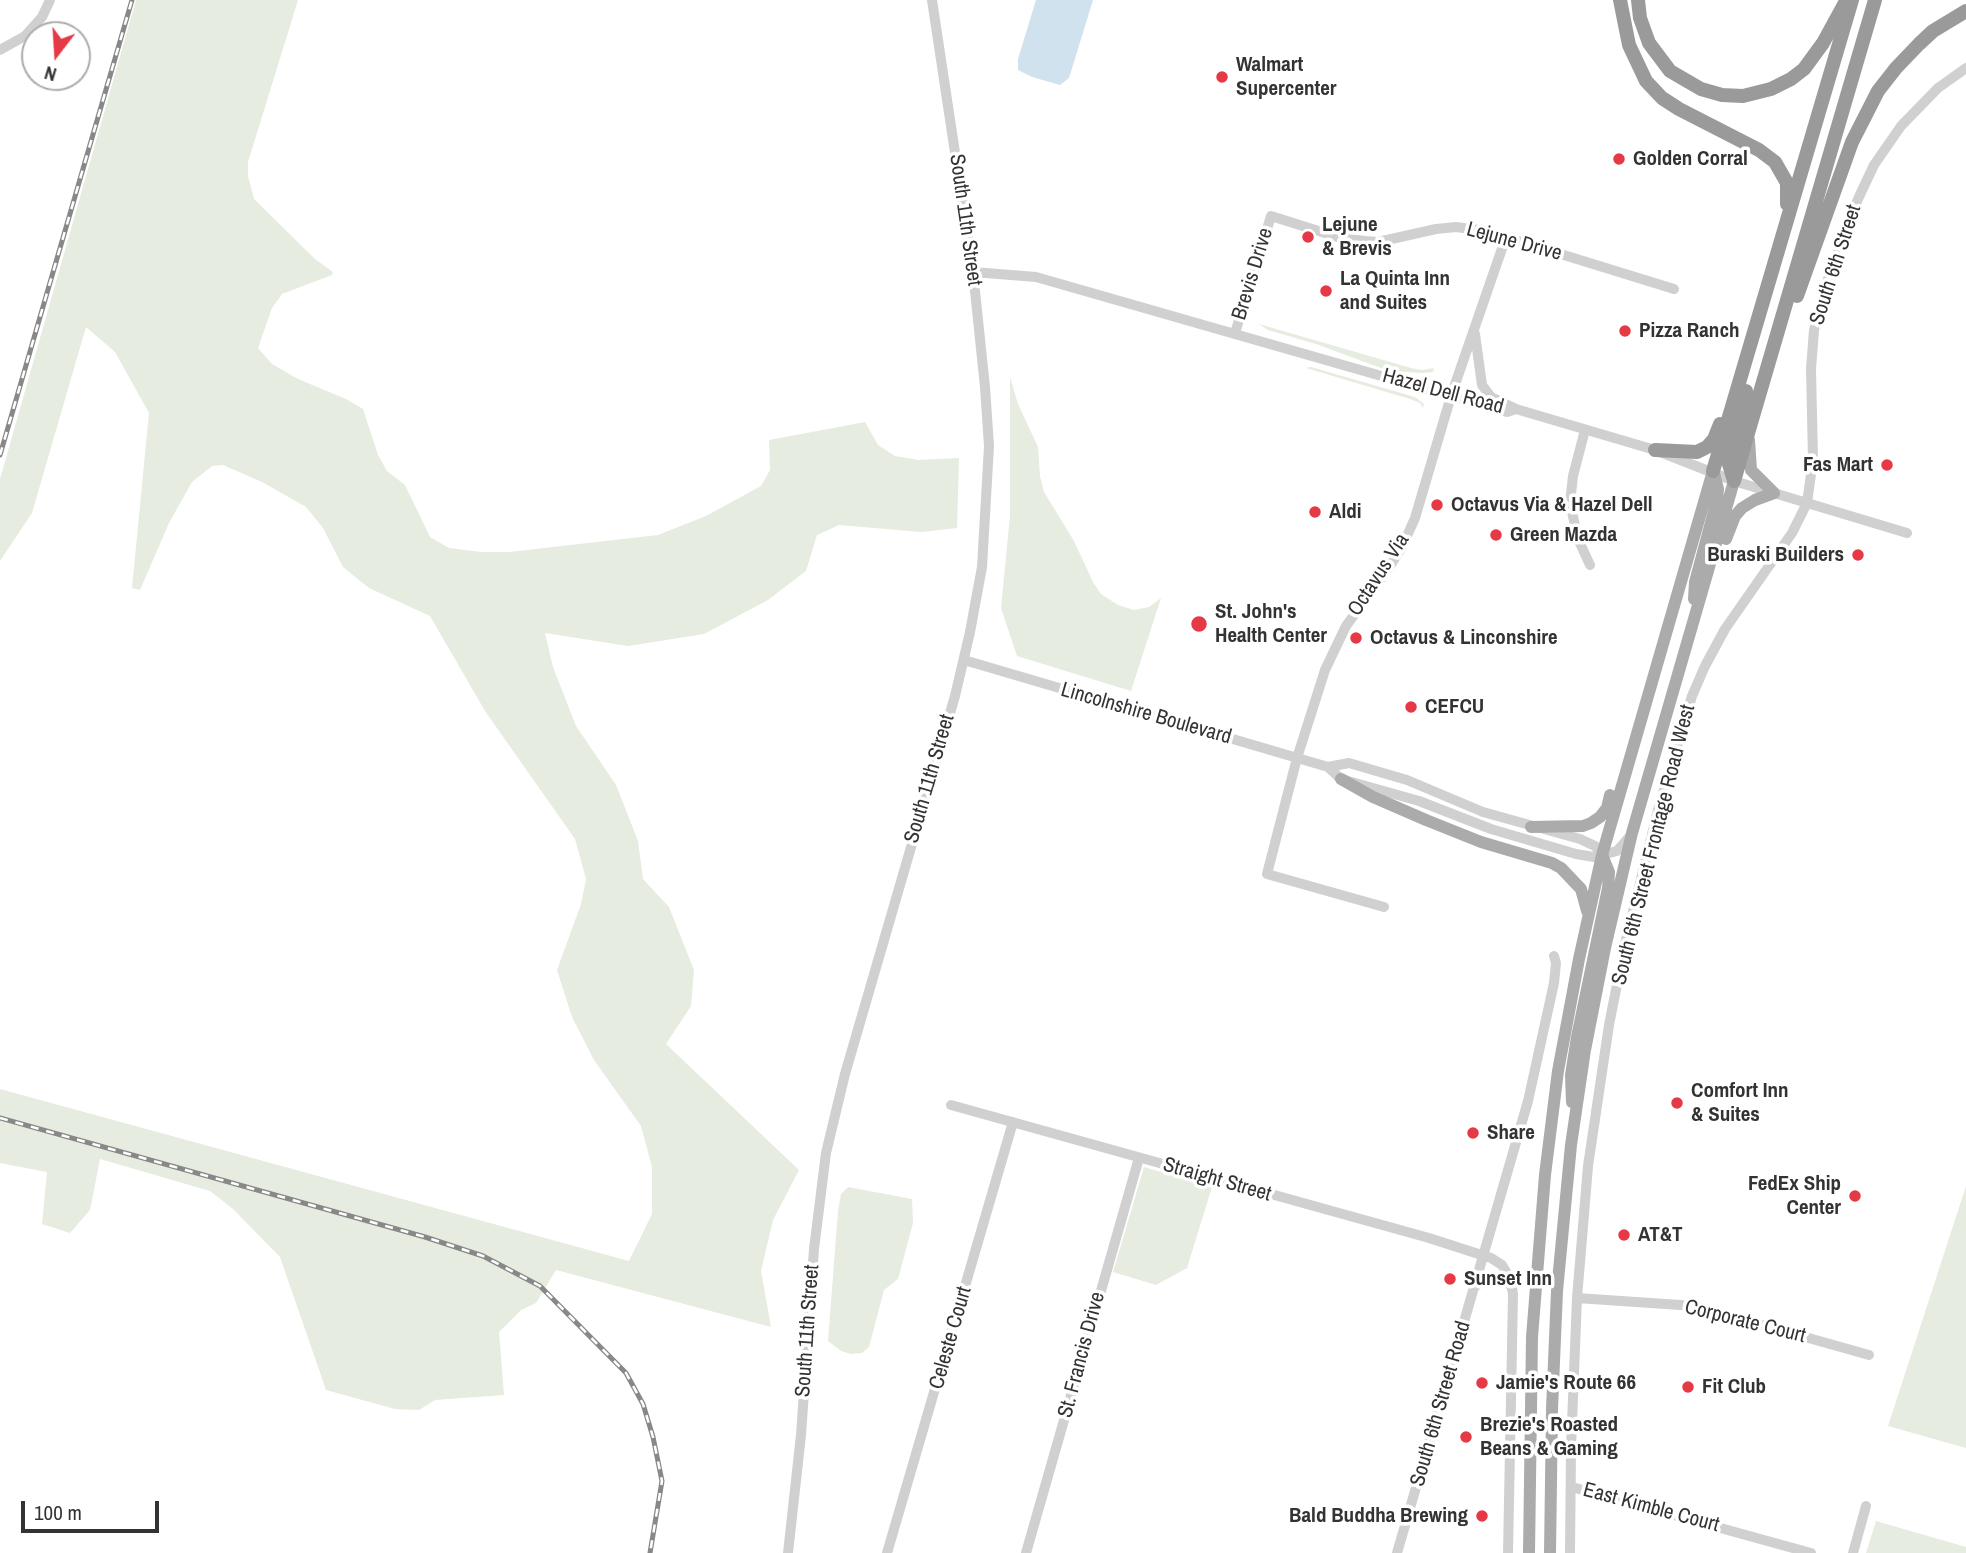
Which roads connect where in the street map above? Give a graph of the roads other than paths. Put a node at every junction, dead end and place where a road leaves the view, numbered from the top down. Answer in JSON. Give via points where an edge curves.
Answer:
{"nodes":[{"id":1,"x":50,"y":0,"type":"edge"},
{"id":2,"x":932,"y":0,"type":"edge"},
{"id":3,"x":1620,"y":0,"type":"edge"},
{"id":4,"x":1637,"y":0,"type":"edge"},
{"id":5,"x":1846,"y":0,"type":"edge"},
{"id":6,"x":1852,"y":0,"type":"edge"},
{"id":7,"x":1875,"y":0,"type":"edge"},
{"id":8,"x":1966,"y":10,"type":"edge"},
{"id":9,"x":0,"y":50,"type":"edge"},
{"id":10,"x":1966,"y":68,"type":"edge"},
{"id":11,"x":1271,"y":216,"type":"joint"},
{"id":12,"x":1784,"y":232,"type":"junction"},
{"id":13,"x":1506,"y":237,"type":"junction"},
{"id":14,"x":973,"y":272,"type":"junction"},
{"id":15,"x":1674,"y":289,"type":"dead end"},
{"id":16,"x":1475,"y":330,"type":"junction"},
{"id":17,"x":1235,"y":332,"type":"junction"},
{"id":18,"x":1776,"y":338,"type":"junction"},
{"id":19,"x":1751,"y":342,"type":"junction"},
{"id":20,"x":1451,"y":396,"type":"junction"},
{"id":21,"x":1516,"y":409,"type":"junction"},
{"id":22,"x":1585,"y":430,"type":"junction"},
{"id":23,"x":1749,"y":432,"type":"junction"},
{"id":24,"x":1655,"y":450,"type":"junction"},
{"id":25,"x":1713,"y":471,"type":"junction"},
{"id":26,"x":1734,"y":481,"type":"junction"},
{"id":27,"x":1774,"y":493,"type":"junction"},
{"id":28,"x":1807,"y":503,"type":"junction"},
{"id":29,"x":1907,"y":533,"type":"dead end"},
{"id":30,"x":1590,"y":565,"type":"dead end"},
{"id":31,"x":1693,"y":620,"type":"junction"},
{"id":32,"x":1667,"y":630,"type":"junction"},
{"id":33,"x":964,"y":660,"type":"junction"},
{"id":34,"x":1297,"y":758,"type":"junction"},
{"id":35,"x":1328,"y":767,"type":"junction"},
{"id":36,"x":1341,"y":779,"type":"junction"},
{"id":37,"x":1531,"y":827,"type":"junction"},
{"id":38,"x":1632,"y":833,"type":"junction"},
{"id":39,"x":1602,"y":855,"type":"junction"},
{"id":40,"x":1384,"y":907,"type":"dead end"},
{"id":41,"x":1586,"y":927,"type":"junction"},
{"id":42,"x":1554,"y":956,"type":"dead end"},
{"id":43,"x":951,"y":1105,"type":"dead end"},
{"id":44,"x":1013,"y":1122,"type":"junction"},
{"id":45,"x":1572,"y":1137,"type":"junction"},
{"id":46,"x":1139,"y":1158,"type":"junction"},
{"id":47,"x":1483,"y":1256,"type":"junction"},
{"id":48,"x":1513,"y":1286,"type":"junction"},
{"id":49,"x":1474,"y":1288,"type":"junction"},
{"id":50,"x":1577,"y":1298,"type":"junction"},
{"id":51,"x":1869,"y":1355,"type":"dead end"},
{"id":52,"x":1572,"y":1487,"type":"junction"},
{"id":53,"x":1866,"y":1506,"type":"dead end"},
{"id":54,"x":788,"y":1553,"type":"edge"},
{"id":55,"x":887,"y":1553,"type":"edge"},
{"id":56,"x":1026,"y":1553,"type":"edge"},
{"id":57,"x":1397,"y":1553,"type":"edge"},
{"id":58,"x":1508,"y":1553,"type":"edge"},
{"id":59,"x":1529,"y":1553,"type":"edge"},
{"id":60,"x":1550,"y":1553,"type":"edge"},
{"id":61,"x":1570,"y":1553,"type":"edge"},
{"id":62,"x":1811,"y":1553,"type":"edge"},
{"id":63,"x":1853,"y":1553,"type":"edge"}],
"edges":[{"from":1,"to":9,"type":"street","via":[[25,36]]},
{"from":2,"to":14,"type":"street","name":"South 11th Street"},
{"from":3,"to":12,"type":"highway","via":[[1633,55],[1654,90],[1679,109],[1759,149],[1780,167],[1788,188]]},
{"from":4,"to":5,"type":"highway","via":[[1649,43],[1670,71],[1701,89],[1743,96],[1771,89],[1804,69]]},
{"from":6,"to":12,"type":"highway"},
{"from":7,"to":18,"type":"highway"},
{"from":8,"to":18,"type":"highway","via":[[1913,49],[1873,100],[1852,142],[1800,291]]},
{"from":10,"to":28,"type":"street","name":"South 6th Street","via":[[1918,106],[1885,148],[1840,246],[1812,340],[1812,460]]},
{"from":11,"to":13,"type":"street","name":"Lejune Drive","via":[[1365,241],[1456,227]]},
{"from":11,"to":17,"type":"street","name":"Brevis Drive"},
{"from":12,"to":19,"type":"highway"},
{"from":13,"to":15,"type":"street","name":"Lejune Drive"},
{"from":13,"to":16,"type":"street","name":"Octavus Via"},
{"from":14,"to":17,"type":"street","name":"Hazel Dell Road","via":[[1037,277]]},
{"from":14,"to":33,"type":"street","name":"South 11th Street","via":[[989,446],[982,567]]},
{"from":16,"to":20,"type":"street","name":"Octavus Via"},
{"from":16,"to":21,"type":"street","via":[[1482,386],[1491,397]]},
{"from":17,"to":20,"type":"street","name":"Hazel Dell Road"},
{"from":18,"to":23,"type":"highway"},
{"from":19,"to":24,"type":"highway","via":[[1739,359],[1714,439],[1707,447],[1697,452]]},
{"from":19,"to":25,"type":"highway"},
{"from":19,"to":26,"type":"highway","via":[[1753,364],[1729,464]]},
{"from":20,"to":21,"type":"street","name":"Hazel Dell Road","via":[[1507,412]]},
{"from":20,"to":34,"type":"street","name":"Octavus Via","via":[[1415,518],[1403,545],[1337,642]]},
{"from":21,"to":22,"type":"street","name":"Hazel Dell Road"},
{"from":22,"to":24,"type":"street","name":"Hazel Dell Road"},
{"from":22,"to":30,"type":"street","via":[[1570,503],[1572,522]]},
{"from":23,"to":26,"type":"highway"},
{"from":23,"to":27,"type":"main road","via":[[1751,470]]},
{"from":24,"to":25,"type":"street","name":"Hazel Dell Road"},
{"from":25,"to":26,"type":"street","name":"Hazel Dell Road"},
{"from":25,"to":31,"type":"main road","via":[[1717,500],[1695,582]]},
{"from":25,"to":32,"type":"main road"},
{"from":26,"to":27,"type":"street","name":"Hazel Dell Road"},
{"from":26,"to":31,"type":"main road"},
{"from":27,"to":28,"type":"street","name":"Hazel Dell Road"},
{"from":27,"to":31,"type":"main road","via":[[1746,504],[1735,516],[1711,587]]},
{"from":28,"to":29,"type":"street","name":"Hazel Dell Road"},
{"from":28,"to":50,"type":"street","name":"South 6th Street Frontage Road West","via":[[1712,653],[1692,696],[1674,754],[1609,1025],[1588,1166]]},
{"from":31,"to":38,"type":"main road"},
{"from":32,"to":37,"type":"main road","via":[[1650,663],[1607,808],[1583,826]]},
{"from":32,"to":39,"type":"main road"},
{"from":33,"to":34,"type":"street","name":"Lincolnshire Boulevard"},
{"from":33,"to":54,"type":"street","name":"South 11th Street","via":[[826,1153]]},
{"from":34,"to":35,"type":"street","name":"Lincolnshire Boulevard"},
{"from":34,"to":40,"type":"street","name":"Octavus Via","via":[[1267,874]]},
{"from":35,"to":36,"type":"street","name":"Lincolnshire Boulevard"},
{"from":35,"to":37,"type":"street","name":"Lincolnshire Boulevard","via":[[1349,763],[1380,772]]},
{"from":36,"to":39,"type":"street","name":"Lincolnshire Boulevard","via":[[1419,801],[1502,833],[1576,854]]},
{"from":36,"to":41,"type":"main road","via":[[1426,820],[1561,868],[1577,883],[1584,898]]},
{"from":37,"to":39,"type":"street","name":"Lincolnshire Boulevard","via":[[1580,839]]},
{"from":38,"to":39,"type":"street","via":[[1617,851]]},
{"from":38,"to":45,"type":"main road","via":[[1594,1002]]},
{"from":39,"to":41,"type":"main road"},
{"from":39,"to":45,"type":"main road","via":[[1609,872],[1608,888],[1571,1075]]},
{"from":41,"to":59,"type":"main road","via":[[1558,1071],[1544,1188],[1532,1337]]},
{"from":42,"to":47,"type":"street","name":"South 6th Street Road","via":[[1555,973],[1536,1070]]},
{"from":43,"to":44,"type":"street","name":"Straight Street"},
{"from":44,"to":46,"type":"street","name":"Straight Street"},
{"from":44,"to":55,"type":"street","name":"Celeste Court"},
{"from":45,"to":60,"type":"main road","via":[[1555,1325]]},
{"from":46,"to":47,"type":"street","name":"Straight Street"},
{"from":46,"to":56,"type":"street","name":"St. Francis Drive"},
{"from":47,"to":48,"type":"street","via":[[1502,1265]]},
{"from":47,"to":49,"type":"street","name":"South 6th Street Road"},
{"from":48,"to":49,"type":"street","via":[[1490,1278]]},
{"from":48,"to":58,"type":"street"},
{"from":49,"to":57,"type":"street","name":"South 6th Street Road"},
{"from":50,"to":51,"type":"street","name":"Corporate Court","via":[[1695,1306]]},
{"from":50,"to":52,"type":"street","name":"South 6th Street Frontage Road West"},
{"from":52,"to":61,"type":"street","name":"South 6th Street Frontage Road West"},
{"from":52,"to":62,"type":"street","name":"East Kimble Court"},
{"from":53,"to":63,"type":"street"}]}
